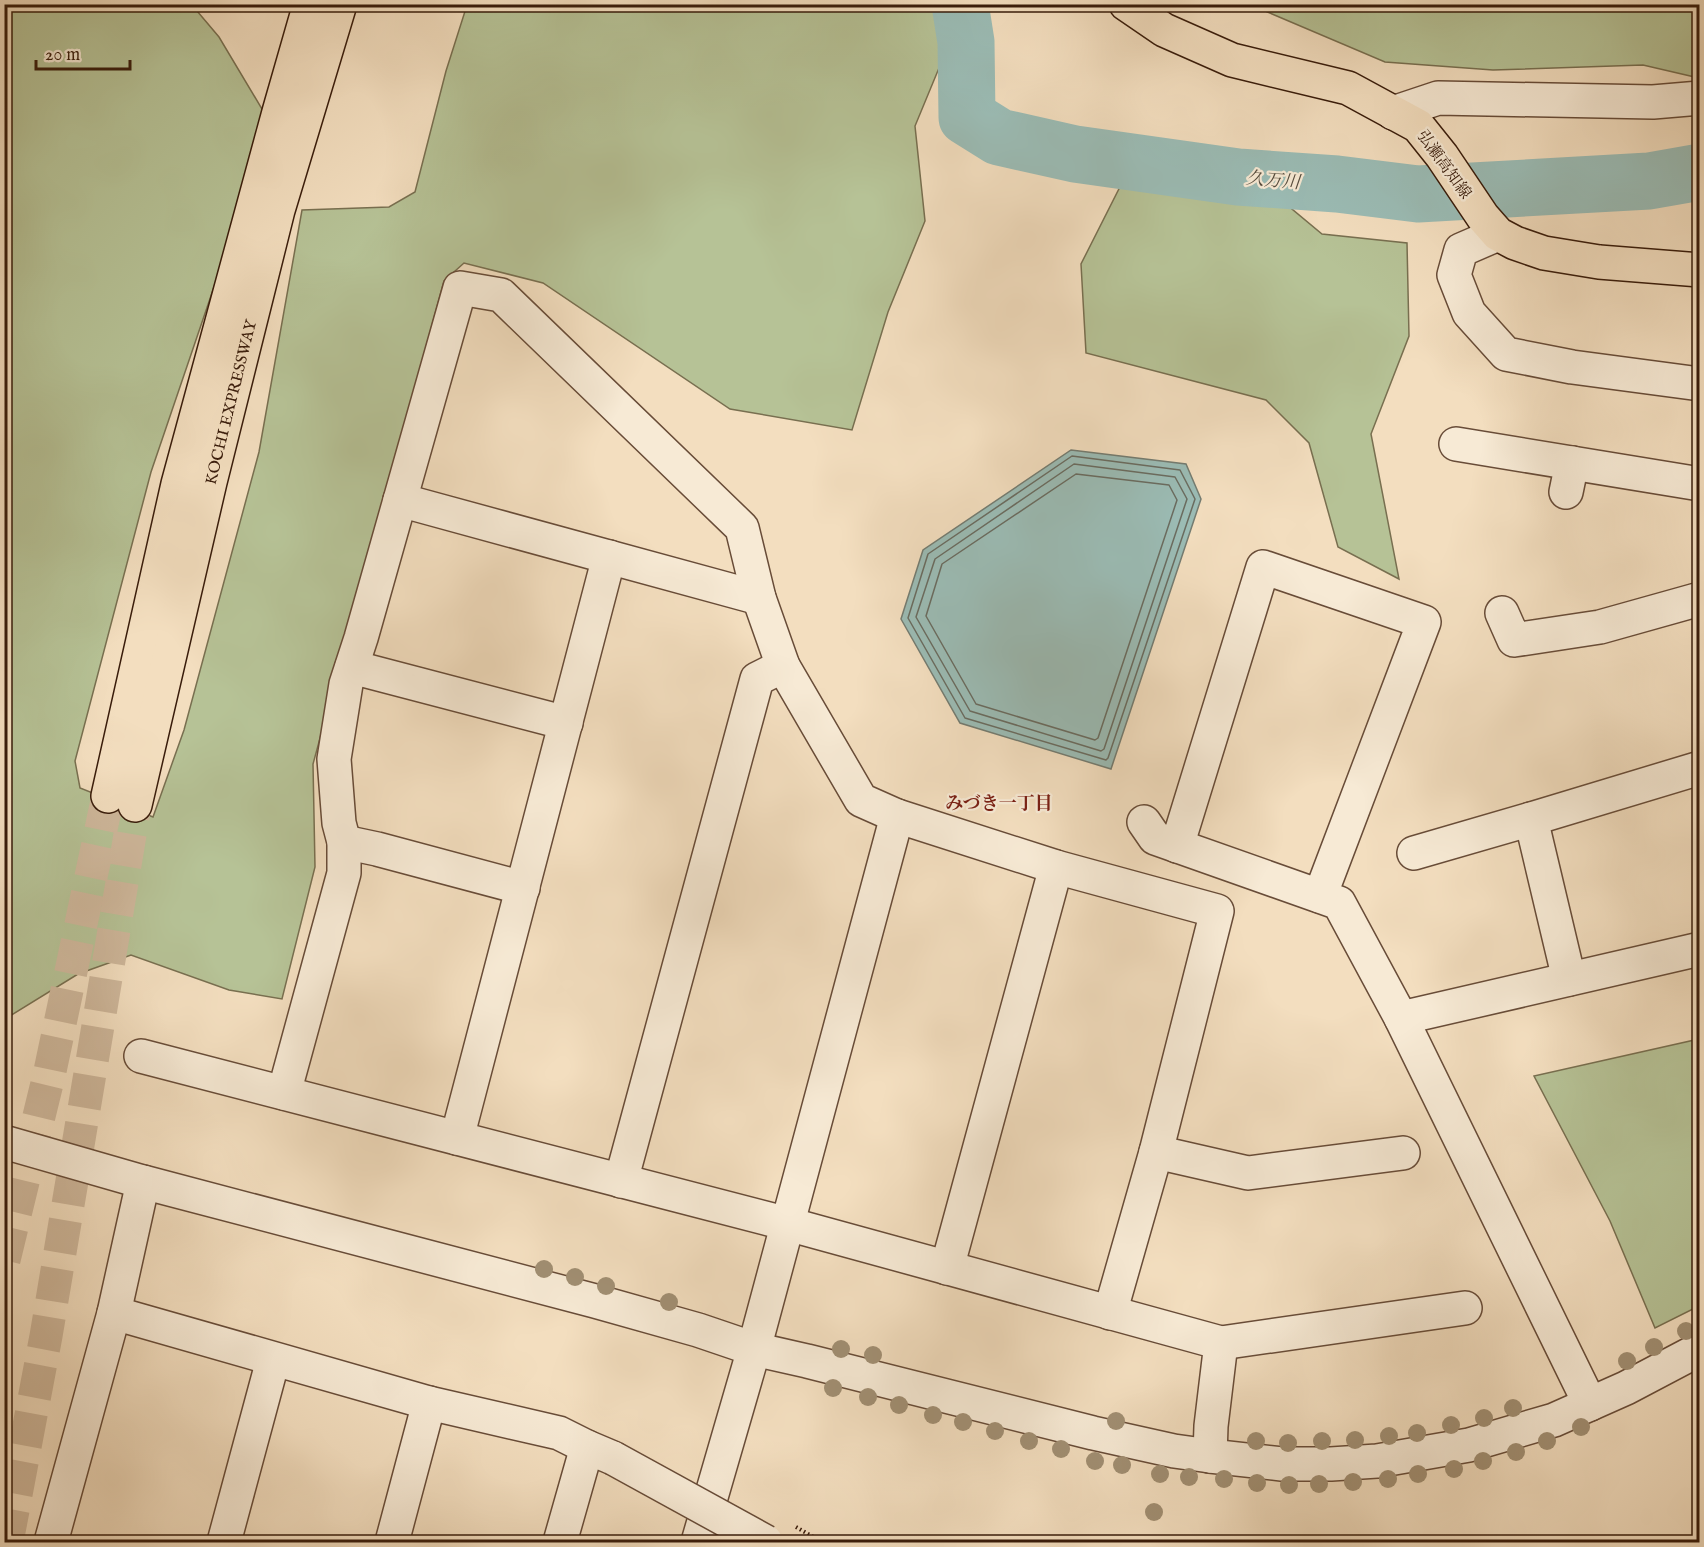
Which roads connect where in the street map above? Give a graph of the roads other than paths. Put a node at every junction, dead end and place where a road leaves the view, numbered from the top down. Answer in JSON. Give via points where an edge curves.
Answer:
{"nodes":[{"id":1,"x":310,"y":4,"type":"edge"},
{"id":2,"x":340,"y":4,"type":"edge"},
{"id":3,"x":1126,"y":4,"type":"edge"},
{"id":4,"x":1700,"y":98,"type":"edge"},
{"id":5,"x":1393,"y":113,"type":"junction"},
{"id":6,"x":1490,"y":226,"type":"junction"},
{"id":7,"x":1700,"y":270,"type":"edge"},
{"id":8,"x":1700,"y":384,"type":"edge"},
{"id":9,"x":1456,"y":444,"type":"dead end"},
{"id":10,"x":1700,"y":484,"type":"edge"},
{"id":11,"x":400,"y":500,"type":"junction"},
{"id":12,"x":609,"y":557,"type":"junction"},
{"id":13,"x":759,"y":598,"type":"junction"},
{"id":14,"x":1700,"y":599,"type":"edge"},
{"id":15,"x":1502,"y":613,"type":"dead end"},
{"id":16,"x":783,"y":666,"type":"junction"},
{"id":17,"x":352,"y":667,"type":"junction"},
{"id":18,"x":566,"y":723,"type":"junction"},
{"id":19,"x":1700,"y":768,"type":"edge"},
{"id":20,"x":897,"y":816,"type":"junction"},
{"id":21,"x":1531,"y":819,"type":"junction"},
{"id":22,"x":1144,"y":822,"type":"dead end"},
{"id":23,"x":344,"y":842,"type":"junction"},
{"id":24,"x":1177,"y":846,"type":"junction"},
{"id":25,"x":1414,"y":853,"type":"dead end"},
{"id":26,"x":1056,"y":867,"type":"junction"},
{"id":27,"x":523,"y":888,"type":"junction"},
{"id":28,"x":1320,"y":896,"type":"junction"},
{"id":29,"x":1700,"y":949,"type":"edge"},
{"id":30,"x":1569,"y":979,"type":"junction"},
{"id":31,"x":1401,"y":1018,"type":"junction"},
{"id":32,"x":141,"y":1056,"type":"dead end"},
{"id":33,"x":284,"y":1093,"type":"junction"},
{"id":34,"x":457,"y":1138,"type":"junction"},
{"id":35,"x":4,"y":1142,"type":"edge"},
{"id":36,"x":1156,"y":1152,"type":"junction"},
{"id":37,"x":1403,"y":1153,"type":"dead end"},
{"id":38,"x":621,"y":1181,"type":"junction"},
{"id":39,"x":143,"y":1182,"type":"junction"},
{"id":40,"x":788,"y":1224,"type":"junction"},
{"id":41,"x":947,"y":1268,"type":"junction"},
{"id":42,"x":1465,"y":1308,"type":"dead end"},
{"id":43,"x":1110,"y":1312,"type":"junction"},
{"id":44,"x":114,"y":1313,"type":"junction"},
{"id":45,"x":1221,"y":1343,"type":"junction"},
{"id":46,"x":754,"y":1349,"type":"junction"},
{"id":47,"x":1700,"y":1349,"type":"edge"},
{"id":48,"x":273,"y":1360,"type":"junction"},
{"id":49,"x":429,"y":1403,"type":"junction"},
{"id":50,"x":1590,"y":1404,"type":"junction"},
{"id":51,"x":600,"y":1452,"type":"junction"},
{"id":52,"x":1210,"y":1456,"type":"junction"},
{"id":53,"x":51,"y":1542,"type":"edge"},
{"id":54,"x":224,"y":1542,"type":"edge"},
{"id":55,"x":392,"y":1542,"type":"edge"},
{"id":56,"x":560,"y":1542,"type":"edge"},
{"id":57,"x":698,"y":1542,"type":"edge"},
{"id":58,"x":766,"y":1542,"type":"edge"}],
"edges":[{"from":1,"to":2,"type":"main road","name":"KOCHI EXPRESSWAY","via":[[178,484],[121,800],[210,482],[278,210]]},
{"from":3,"to":5,"type":"main road","name":"弘瀬高知線","via":[[1164,30],[1232,60],[1348,88]]},
{"from":4,"to":5,"type":"street","via":[[1653,102],[1438,98]]},
{"from":5,"to":6,"type":"main road","name":"弘瀬高知線","via":[[1418,126]]},
{"from":6,"to":7,"type":"main road","via":[[1515,243],[1545,253]]},
{"from":6,"to":8,"type":"street","via":[[1461,250],[1454,275],[1469,313],[1506,354]]},
{"from":9,"to":10,"type":"street","via":[[1569,478]]},
{"from":11,"to":12,"type":"street"},
{"from":11,"to":13,"type":"street","via":[[460,288],[501,295],[742,528]]},
{"from":11,"to":17,"type":"street"},
{"from":12,"to":13,"type":"street"},
{"from":12,"to":18,"type":"street"},
{"from":13,"to":16,"type":"street"},
{"from":14,"to":15,"type":"street","via":[[1600,627],[1514,640]]},
{"from":16,"to":20,"type":"street","via":[[861,800]]},
{"from":16,"to":38,"type":"street","via":[[757,679]]},
{"from":17,"to":18,"type":"street"},
{"from":17,"to":23,"type":"street","via":[[334,759]]},
{"from":18,"to":27,"type":"street"},
{"from":19,"to":21,"type":"street"},
{"from":20,"to":26,"type":"street"},
{"from":20,"to":40,"type":"street"},
{"from":21,"to":25,"type":"street"},
{"from":21,"to":30,"type":"street"},
{"from":22,"to":24,"type":"street","via":[[1155,838]]},
{"from":23,"to":27,"type":"street"},
{"from":23,"to":33,"type":"street","via":[[344,873]]},
{"from":24,"to":28,"type":"street"},
{"from":24,"to":28,"type":"street","via":[[1263,567],[1424,622]]},
{"from":26,"to":36,"type":"street","via":[[1217,911]]},
{"from":26,"to":41,"type":"street"},
{"from":27,"to":34,"type":"street"},
{"from":28,"to":31,"type":"street","via":[[1339,903]]},
{"from":29,"to":30,"type":"street"},
{"from":30,"to":31,"type":"street"},
{"from":31,"to":50,"type":"street"},
{"from":32,"to":33,"type":"street"},
{"from":33,"to":34,"type":"street"},
{"from":34,"to":38,"type":"street"},
{"from":35,"to":39,"type":"street"},
{"from":36,"to":37,"type":"street","via":[[1248,1173]]},
{"from":36,"to":43,"type":"street"},
{"from":38,"to":40,"type":"street"},
{"from":39,"to":44,"type":"street"},
{"from":39,"to":46,"type":"street","via":[[595,1301]]},
{"from":40,"to":41,"type":"street"},
{"from":40,"to":46,"type":"street"},
{"from":41,"to":43,"type":"street"},
{"from":42,"to":45,"type":"street"},
{"from":43,"to":45,"type":"street"},
{"from":44,"to":48,"type":"street"},
{"from":44,"to":53,"type":"street"},
{"from":45,"to":52,"type":"street"},
{"from":46,"to":52,"type":"street","via":[[1093,1433]]},
{"from":46,"to":57,"type":"street"},
{"from":47,"to":50,"type":"street"},
{"from":48,"to":49,"type":"street"},
{"from":48,"to":54,"type":"street"},
{"from":49,"to":51,"type":"street","via":[[559,1433]]},
{"from":49,"to":55,"type":"street"},
{"from":50,"to":52,"type":"street","via":[[1554,1420],[1469,1445],[1377,1461],[1282,1464]]},
{"from":51,"to":56,"type":"street"},
{"from":51,"to":58,"type":"street","bridge":true}]}
